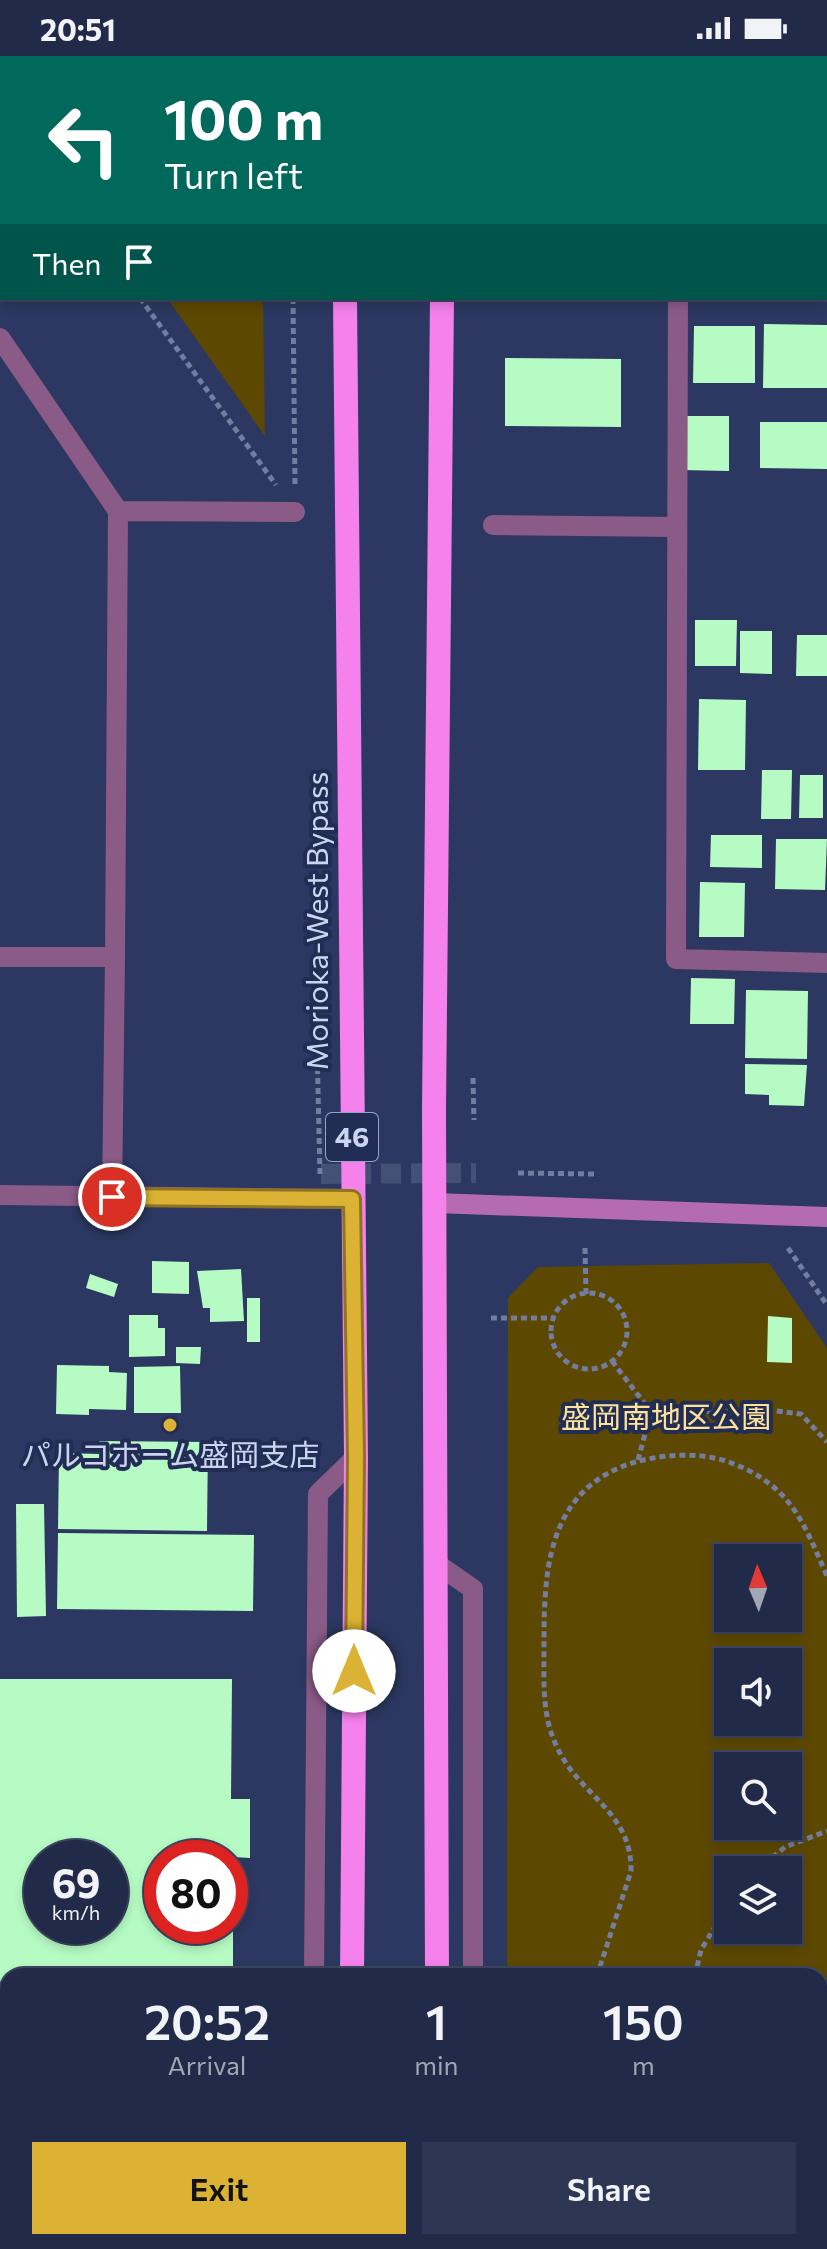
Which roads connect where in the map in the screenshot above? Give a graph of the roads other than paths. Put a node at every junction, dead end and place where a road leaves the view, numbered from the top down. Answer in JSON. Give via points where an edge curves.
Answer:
{"nodes":[{"id":1,"x":345,"y":300,"type":"edge"},
{"id":2,"x":442,"y":300,"type":"edge"},
{"id":3,"x":678,"y":300,"type":"edge"},
{"id":4,"x":0,"y":338,"type":"edge"},
{"id":5,"x":118,"y":511,"type":"junction"},
{"id":6,"x":295,"y":512,"type":"road end"},
{"id":7,"x":493,"y":525,"type":"dead end"},
{"id":8,"x":677,"y":527,"type":"junction"},
{"id":9,"x":0,"y":957,"type":"edge"},
{"id":10,"x":115,"y":957,"type":"junction"},
{"id":11,"x":827,"y":963,"type":"edge"},
{"id":12,"x":0,"y":1195,"type":"edge"},
{"id":13,"x":112,"y":1197,"type":"junction"},
{"id":14,"x":352,"y":1199,"type":"junction"},
{"id":15,"x":435,"y":1203,"type":"junction"},
{"id":16,"x":827,"y":1217,"type":"edge"},
{"id":17,"x":356,"y":1457,"type":"junction"},
{"id":18,"x":437,"y":1564,"type":"junction"},
{"id":19,"x":314,"y":1968,"type":"edge"},
{"id":20,"x":352,"y":1968,"type":"edge"},
{"id":21,"x":437,"y":1968,"type":"edge"},
{"id":22,"x":473,"y":1968,"type":"edge"}],
"edges":[{"from":1,"to":14,"type":"highway","name":"Morioka-West Bypass","number":"46"},
{"from":2,"to":15,"type":"highway"},
{"from":3,"to":8,"type":"street"},
{"from":4,"to":5,"type":"street"},
{"from":5,"to":6,"type":"street"},
{"from":5,"to":10,"type":"street"},
{"from":7,"to":8,"type":"street"},
{"from":8,"to":11,"type":"street","via":[[676,959]]},
{"from":9,"to":10,"type":"street"},
{"from":10,"to":13,"type":"street"},
{"from":12,"to":13,"type":"street"},
{"from":13,"to":14,"type":"street"},
{"from":14,"to":17,"type":"highway","name":"Morioka-West Bypass","number":"46"},
{"from":15,"to":16,"type":"street"},
{"from":15,"to":18,"type":"highway"},
{"from":17,"to":19,"type":"street","via":[[318,1494]]},
{"from":17,"to":20,"type":"highway","name":"Morioka-West Bypass","number":"46"},
{"from":18,"to":21,"type":"highway"},
{"from":18,"to":22,"type":"street","via":[[473,1589]]}]}
